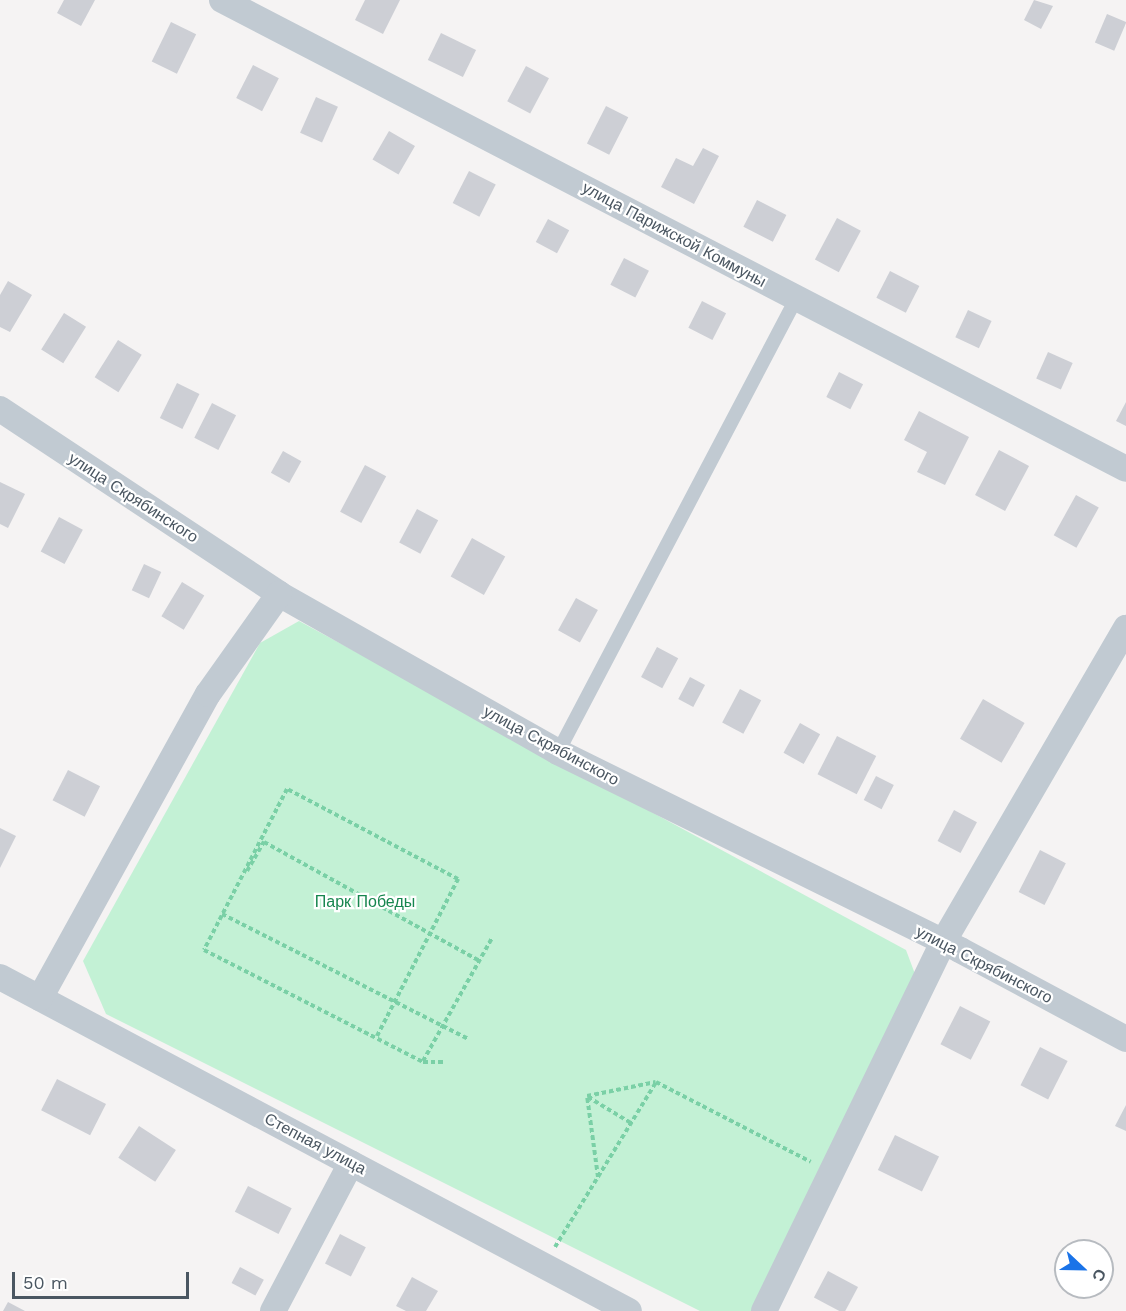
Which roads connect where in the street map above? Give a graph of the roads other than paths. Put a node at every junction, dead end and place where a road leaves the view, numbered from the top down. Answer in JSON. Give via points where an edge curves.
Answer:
{"nodes":[{"id":1,"x":222,"y":0,"type":"edge"},
{"id":2,"x":796,"y":299,"type":"junction"},
{"id":3,"x":0,"y":409,"type":"edge"},
{"id":4,"x":1126,"y":469,"type":"edge"},
{"id":5,"x":279,"y":594,"type":"junction"},
{"id":6,"x":1126,"y":628,"type":"edge"},
{"id":7,"x":558,"y":752,"type":"junction"},
{"id":8,"x":942,"y":944,"type":"junction"},
{"id":9,"x":0,"y":977,"type":"edge"},
{"id":10,"x":40,"y":998,"type":"junction"},
{"id":11,"x":1126,"y":1039,"type":"edge"},
{"id":12,"x":351,"y":1163,"type":"junction"},
{"id":13,"x":273,"y":1311,"type":"edge"},
{"id":14,"x":629,"y":1311,"type":"edge"},
{"id":15,"x":764,"y":1311,"type":"edge"}],
"edges":[{"from":1,"to":2,"type":"street","name":"улица Парижской Коммуны"},
{"from":2,"to":4,"type":"street","name":"улица Парижской Коммуны"},
{"from":2,"to":7,"type":"lane"},
{"from":3,"to":5,"type":"street","name":"улица Скрябинского"},
{"from":5,"to":7,"type":"street","name":"улица Скрябинского"},
{"from":5,"to":10,"type":"street","via":[[208,694]]},
{"from":6,"to":8,"type":"street"},
{"from":7,"to":8,"type":"street","name":"улица Скрябинского"},
{"from":8,"to":11,"type":"street","name":"улица Скрябинского"},
{"from":8,"to":15,"type":"street"},
{"from":9,"to":10,"type":"street","name":"Степная улица"},
{"from":10,"to":12,"type":"street","name":"Степная улица"},
{"from":12,"to":13,"type":"street"},
{"from":12,"to":14,"type":"street","name":"Степная улица"}]}
